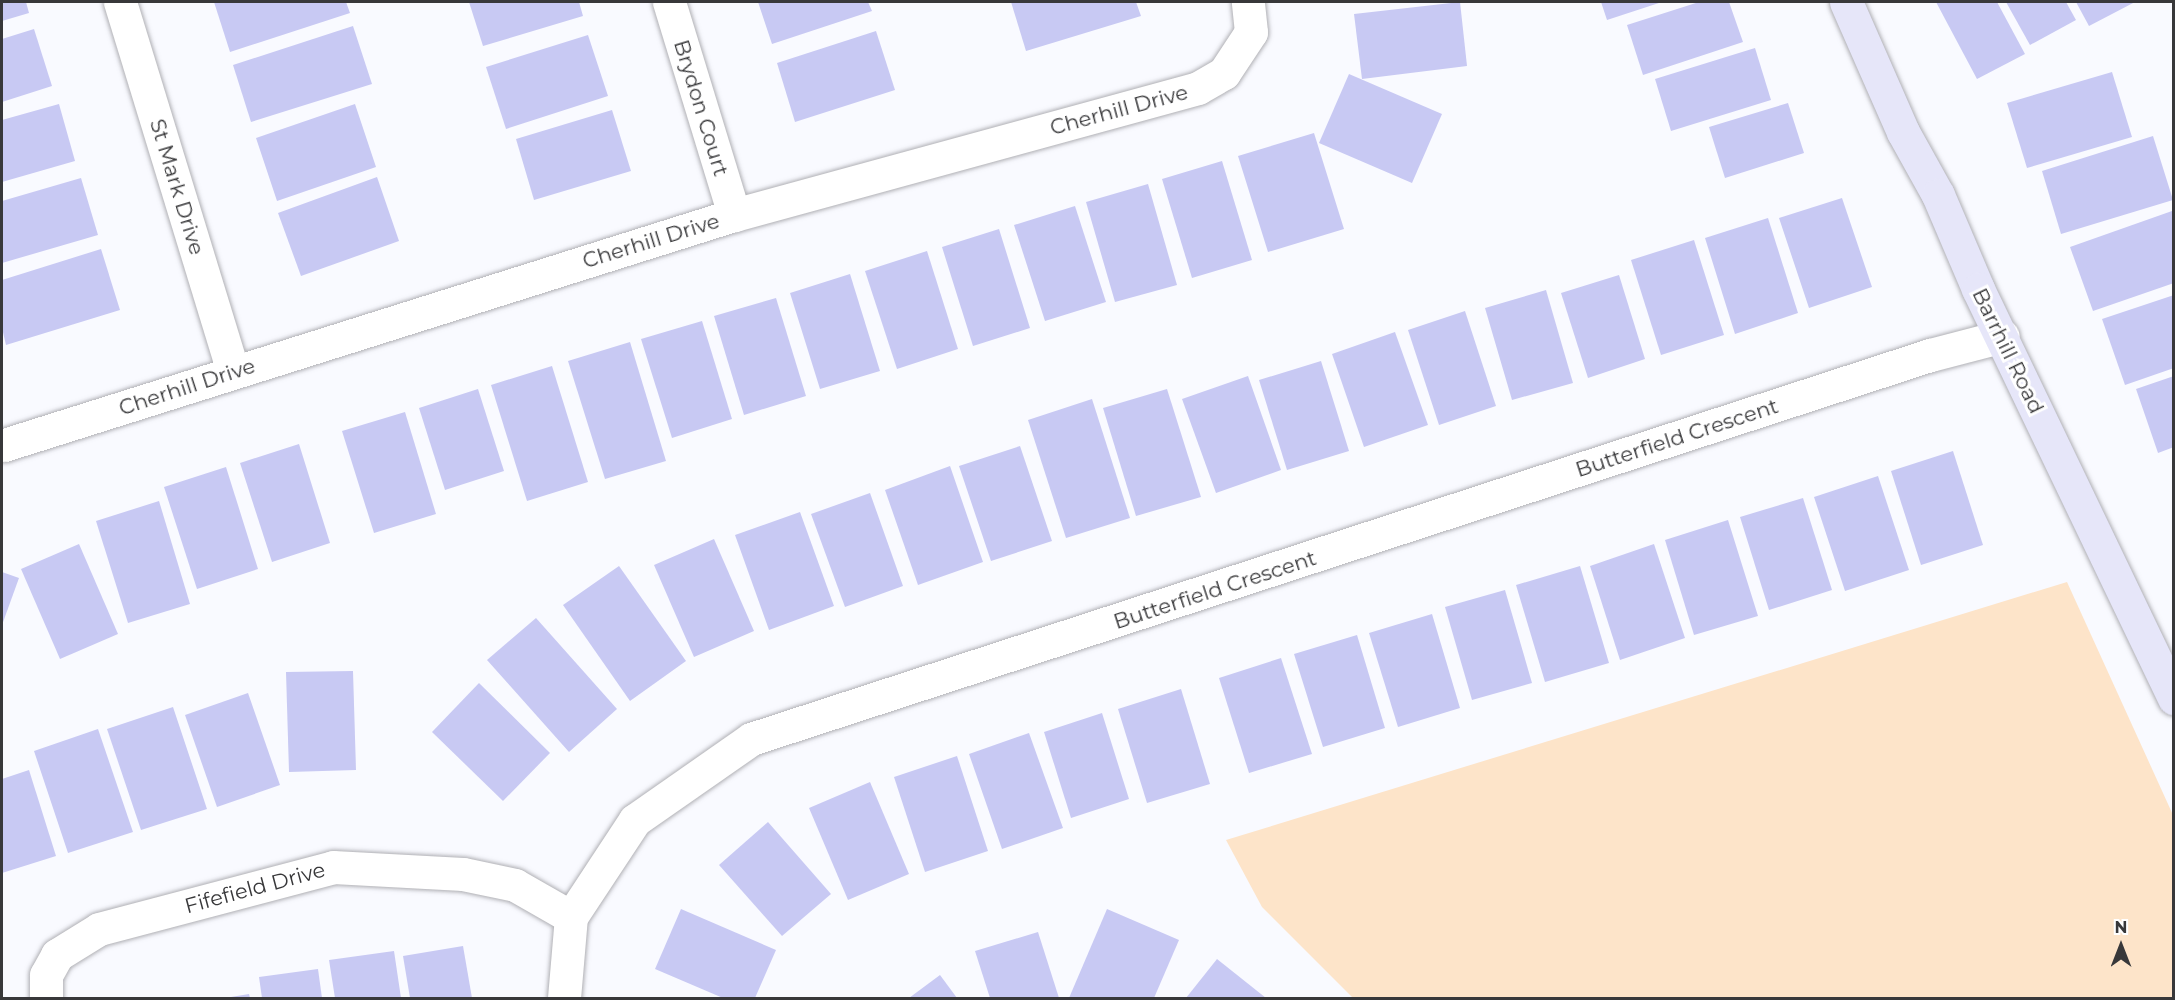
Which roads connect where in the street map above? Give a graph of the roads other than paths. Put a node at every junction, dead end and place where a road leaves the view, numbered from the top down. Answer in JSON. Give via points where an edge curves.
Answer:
{"nodes":[{"id":1,"x":120,"y":2,"type":"edge"},
{"id":2,"x":669,"y":2,"type":"edge"},
{"id":3,"x":1248,"y":2,"type":"edge"},
{"id":4,"x":1846,"y":2,"type":"edge"},
{"id":5,"x":734,"y":215,"type":"junction"},
{"id":6,"x":2003,"y":336,"type":"junction"},
{"id":7,"x":233,"y":372,"type":"junction"},
{"id":8,"x":4,"y":445,"type":"dead end"},
{"id":9,"x":2174,"y":699,"type":"edge"},
{"id":10,"x":571,"y":917,"type":"junction"},
{"id":11,"x":46,"y":999,"type":"edge"},
{"id":12,"x":564,"y":999,"type":"edge"}],
"edges":[{"from":1,"to":7,"type":"street","name":"St Mark Drive"},
{"from":2,"to":5,"type":"street","name":"Brydon Court"},
{"from":3,"to":5,"type":"street","name":"Cherhill Drive","via":[[1251,32],[1224,73],[1198,88]]},
{"from":4,"to":6,"type":"street","name":"Barrhill Road","via":[[1903,132],[1938,195],[1978,289]]},
{"from":5,"to":7,"type":"street","name":"Cherhill Drive"},
{"from":6,"to":9,"type":"street","name":"Barrhill Road"},
{"from":6,"to":10,"type":"street","name":"Butterfield Crescent","via":[[1930,355],[751,739],[635,820]]},
{"from":7,"to":8,"type":"street","name":"Cherhill Drive"},
{"from":10,"to":11,"type":"street","name":"Fifefield Drive","via":[[515,885],[494,880],[463,874],[333,867],[99,929],[57,955],[46,975]]},
{"from":10,"to":12,"type":"street","name":"Butterfield Crescent"}]}
